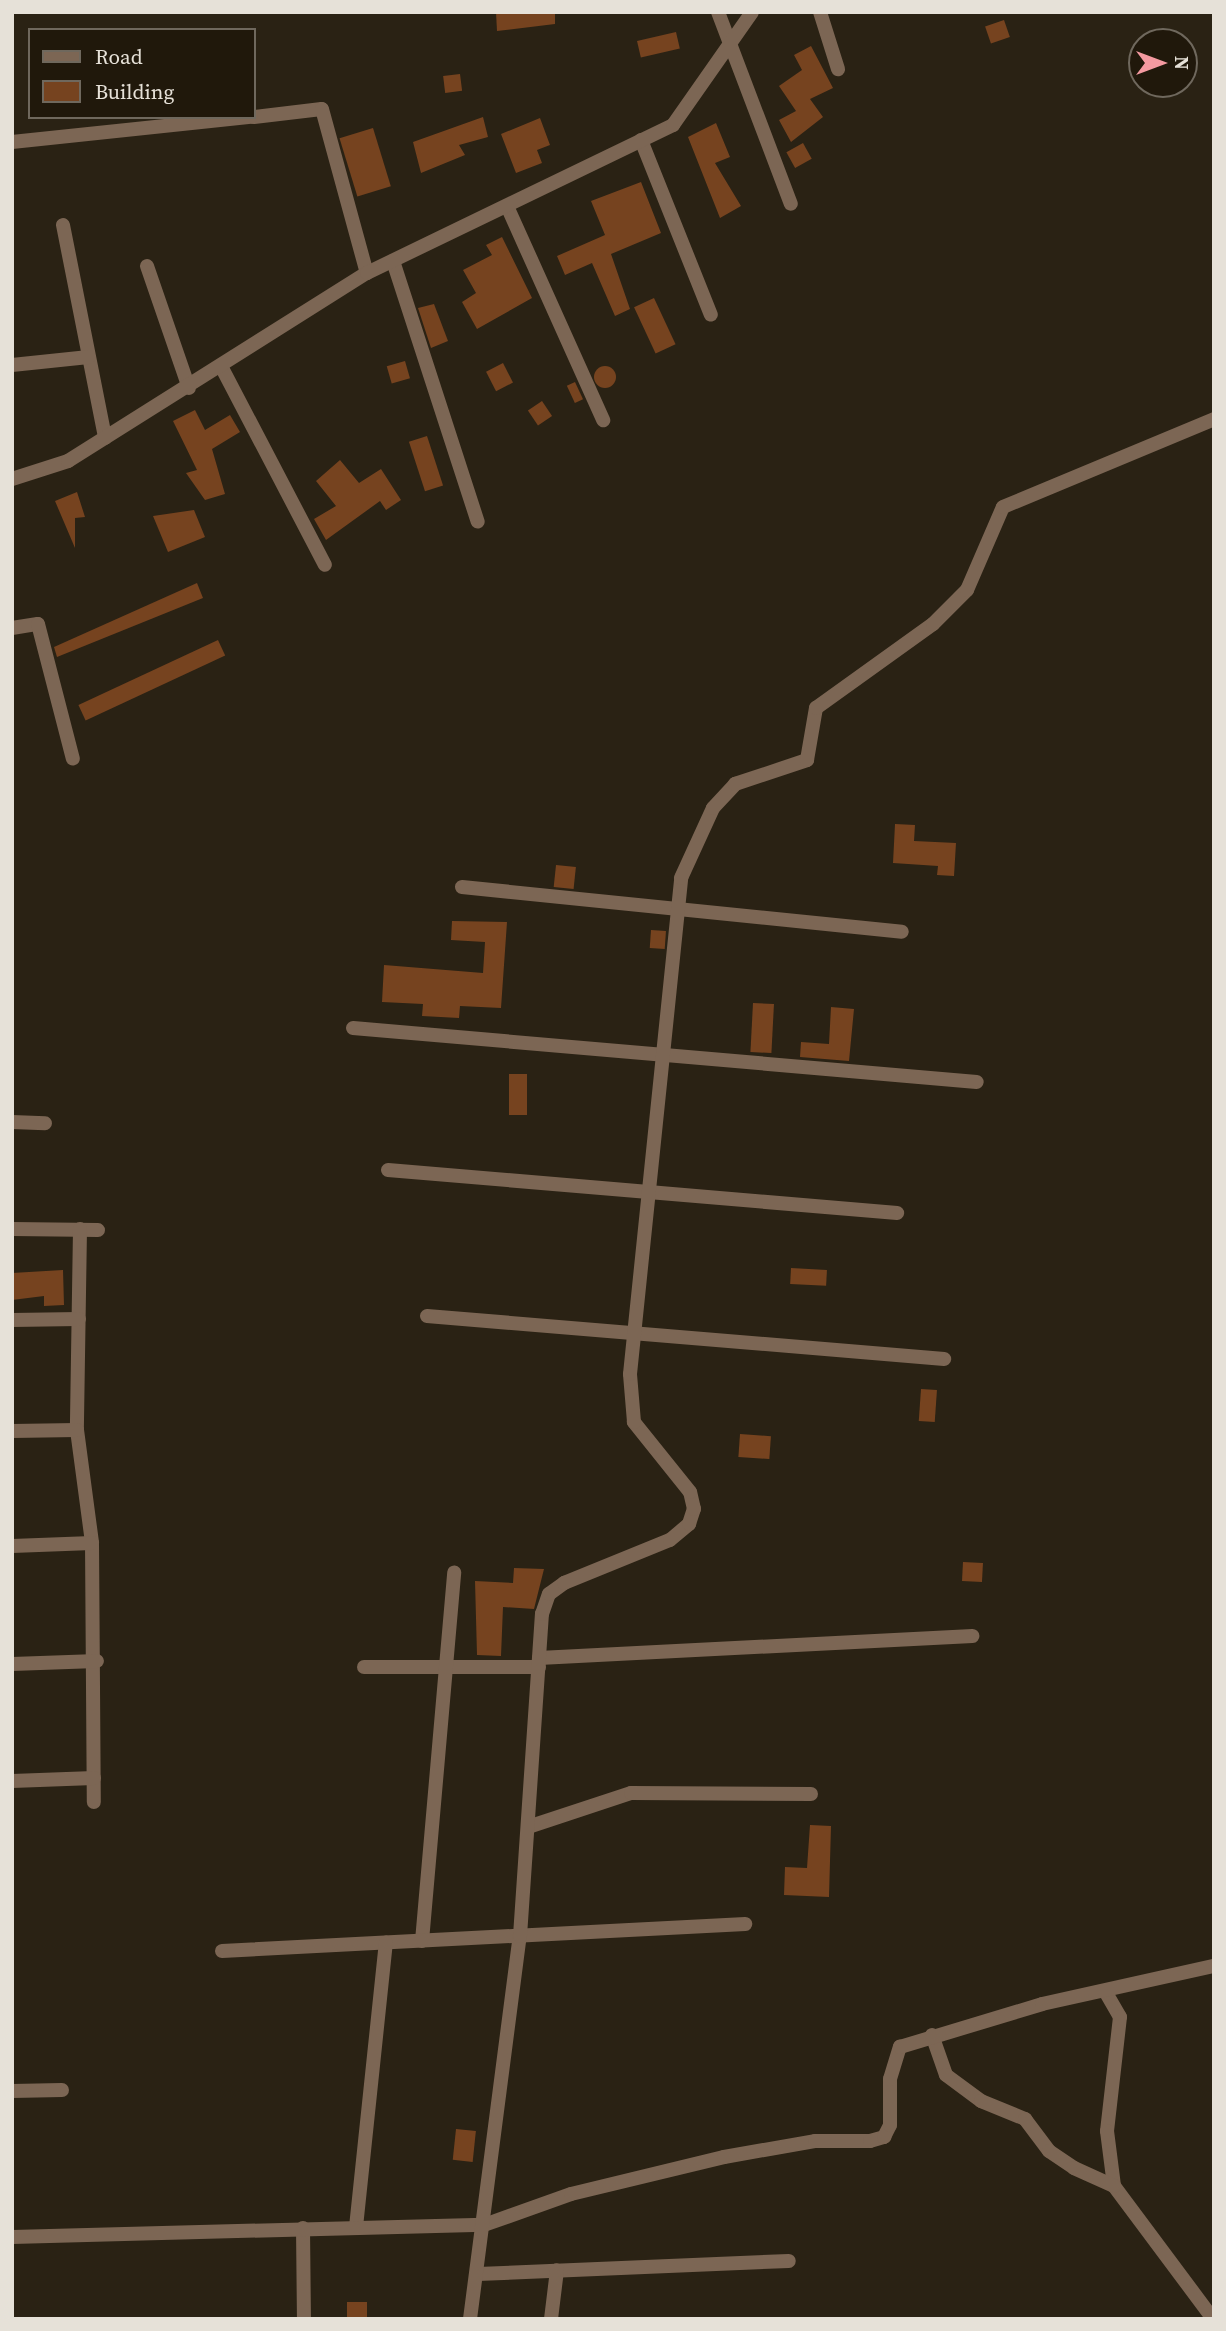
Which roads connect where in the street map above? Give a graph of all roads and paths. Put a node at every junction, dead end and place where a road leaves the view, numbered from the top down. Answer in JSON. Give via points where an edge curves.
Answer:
{"nodes":[{"id":1,"x":718,"y":12,"type":"edge"},
{"id":2,"x":752,"y":12,"type":"edge"},
{"id":3,"x":820,"y":12,"type":"edge"},
{"id":4,"x":729,"y":40,"type":"junction"},
{"id":5,"x":838,"y":69,"type":"dead end"},
{"id":6,"x":256,"y":117,"type":"edge"},
{"id":7,"x":234,"y":119,"type":"edge"},
{"id":8,"x":641,"y":140,"type":"junction"},
{"id":9,"x":12,"y":142,"type":"edge"},
{"id":10,"x":791,"y":204,"type":"dead end"},
{"id":11,"x":507,"y":206,"type":"junction"},
{"id":12,"x":63,"y":225,"type":"dead end"},
{"id":13,"x":393,"y":261,"type":"junction"},
{"id":14,"x":147,"y":266,"type":"dead end"},
{"id":15,"x":367,"y":273,"type":"junction"},
{"id":16,"x":711,"y":314,"type":"dead end"},
{"id":17,"x":89,"y":357,"type":"junction"},
{"id":18,"x":12,"y":365,"type":"edge"},
{"id":19,"x":222,"y":368,"type":"junction"},
{"id":20,"x":189,"y":388,"type":"junction"},
{"id":21,"x":1214,"y":419,"type":"edge"},
{"id":22,"x":603,"y":420,"type":"dead end"},
{"id":23,"x":105,"y":438,"type":"junction"},
{"id":24,"x":12,"y":479,"type":"edge"},
{"id":25,"x":478,"y":522,"type":"dead end"},
{"id":26,"x":325,"y":565,"type":"dead end"},
{"id":27,"x":12,"y":628,"type":"edge"},
{"id":28,"x":72,"y":759,"type":"dead end"},
{"id":29,"x":462,"y":887,"type":"dead end"},
{"id":30,"x":677,"y":909,"type":"junction"},
{"id":31,"x":902,"y":932,"type":"dead end"},
{"id":32,"x":353,"y":1028,"type":"dead end"},
{"id":33,"x":663,"y":1055,"type":"junction"},
{"id":34,"x":978,"y":1082,"type":"dead end"},
{"id":35,"x":12,"y":1122,"type":"edge"},
{"id":36,"x":45,"y":1123,"type":"dead end"},
{"id":37,"x":388,"y":1170,"type":"dead end"},
{"id":38,"x":649,"y":1192,"type":"junction"},
{"id":39,"x":897,"y":1213,"type":"dead end"},
{"id":40,"x":12,"y":1228,"type":"edge"},
{"id":41,"x":80,"y":1229,"type":"junction"},
{"id":42,"x":98,"y":1230,"type":"dead end"},
{"id":43,"x":427,"y":1316,"type":"dead end"},
{"id":44,"x":79,"y":1319,"type":"junction"},
{"id":45,"x":12,"y":1320,"type":"edge"},
{"id":46,"x":634,"y":1333,"type":"junction"},
{"id":47,"x":944,"y":1359,"type":"dead end"},
{"id":48,"x":77,"y":1430,"type":"junction"},
{"id":49,"x":12,"y":1431,"type":"edge"},
{"id":50,"x":92,"y":1543,"type":"junction"},
{"id":51,"x":12,"y":1546,"type":"edge"},
{"id":52,"x":454,"y":1572,"type":"dead end"},
{"id":53,"x":972,"y":1636,"type":"dead end"},
{"id":54,"x":97,"y":1661,"type":"junction"},
{"id":55,"x":539,"y":1663,"type":"junction"},
{"id":56,"x":12,"y":1664,"type":"edge"},
{"id":57,"x":364,"y":1667,"type":"dead end"},
{"id":58,"x":446,"y":1667,"type":"junction"},
{"id":59,"x":94,"y":1778,"type":"junction"},
{"id":60,"x":12,"y":1781,"type":"edge"},
{"id":61,"x":811,"y":1794,"type":"dead end"},
{"id":62,"x":94,"y":1802,"type":"dead end"},
{"id":63,"x":528,"y":1827,"type":"junction"},
{"id":64,"x":745,"y":1924,"type":"dead end"},
{"id":65,"x":520,"y":1936,"type":"junction"},
{"id":66,"x":422,"y":1941,"type":"junction"},
{"id":67,"x":386,"y":1942,"type":"junction"},
{"id":68,"x":222,"y":1951,"type":"dead end"},
{"id":69,"x":1214,"y":1966,"type":"edge"},
{"id":70,"x":1105,"y":1991,"type":"junction"},
{"id":71,"x":932,"y":2035,"type":"junction"},
{"id":72,"x":62,"y":2090,"type":"dead end"},
{"id":73,"x":12,"y":2091,"type":"edge"},
{"id":74,"x":1114,"y":2186,"type":"junction"},
{"id":75,"x":484,"y":2225,"type":"junction"},
{"id":76,"x":356,"y":2227,"type":"junction"},
{"id":77,"x":303,"y":2228,"type":"junction"},
{"id":78,"x":12,"y":2237,"type":"edge"},
{"id":79,"x":789,"y":2261,"type":"dead end"},
{"id":80,"x":556,"y":2270,"type":"junction"},
{"id":81,"x":478,"y":2274,"type":"junction"},
{"id":82,"x":304,"y":2319,"type":"edge"},
{"id":83,"x":470,"y":2319,"type":"edge"},
{"id":84,"x":551,"y":2319,"type":"edge"},
{"id":85,"x":1213,"y":2319,"type":"edge"}],
"edges":[{"from":1,"to":4,"type":"street"},
{"from":2,"to":4,"type":"street"},
{"from":3,"to":5,"type":"street"},
{"from":4,"to":8,"type":"street","via":[[673,125]]},
{"from":4,"to":10,"type":"street"},
{"from":6,"to":15,"type":"street","via":[[322,109]]},
{"from":7,"to":9,"type":"street"},
{"from":8,"to":11,"type":"street"},
{"from":8,"to":16,"type":"street"},
{"from":11,"to":13,"type":"street"},
{"from":11,"to":22,"type":"street"},
{"from":12,"to":17,"type":"street"},
{"from":13,"to":15,"type":"street"},
{"from":13,"to":25,"type":"street"},
{"from":14,"to":20,"type":"street"},
{"from":15,"to":19,"type":"street"},
{"from":17,"to":18,"type":"street"},
{"from":17,"to":23,"type":"street"},
{"from":19,"to":20,"type":"street"},
{"from":19,"to":26,"type":"street"},
{"from":20,"to":23,"type":"street"},
{"from":21,"to":30,"type":"street","via":[[1003,507],[967,590],[933,624],[816,708],[807,760],[735,784],[713,808],[681,878]]},
{"from":23,"to":24,"type":"street","via":[[68,461]]},
{"from":27,"to":28,"type":"street","via":[[38,624]]},
{"from":29,"to":30,"type":"street"},
{"from":30,"to":31,"type":"street"},
{"from":30,"to":33,"type":"street"},
{"from":32,"to":33,"type":"street"},
{"from":33,"to":34,"type":"street"},
{"from":33,"to":38,"type":"street"},
{"from":35,"to":36,"type":"street"},
{"from":37,"to":38,"type":"street"},
{"from":38,"to":39,"type":"street"},
{"from":38,"to":46,"type":"street"},
{"from":40,"to":41,"type":"street"},
{"from":41,"to":42,"type":"street"},
{"from":41,"to":44,"type":"street"},
{"from":43,"to":46,"type":"street"},
{"from":44,"to":45,"type":"street"},
{"from":44,"to":48,"type":"street"},
{"from":46,"to":47,"type":"street"},
{"from":46,"to":55,"type":"street","via":[[634,1422],[690,1493],[694,1508],[689,1524],[670,1540],[579,1574],[549,1594]]},
{"from":48,"to":49,"type":"street"},
{"from":48,"to":50,"type":"street"},
{"from":50,"to":51,"type":"street"},
{"from":50,"to":54,"type":"street"},
{"from":52,"to":58,"type":"street"},
{"from":53,"to":55,"type":"street"},
{"from":54,"to":56,"type":"street"},
{"from":54,"to":59,"type":"street"},
{"from":55,"to":58,"type":"street"},
{"from":55,"to":63,"type":"street"},
{"from":57,"to":58,"type":"street"},
{"from":58,"to":66,"type":"street"},
{"from":59,"to":60,"type":"street"},
{"from":59,"to":62,"type":"street"},
{"from":61,"to":63,"type":"street","via":[[631,1793]]},
{"from":63,"to":65,"type":"street"},
{"from":64,"to":65,"type":"street"},
{"from":65,"to":66,"type":"street"},
{"from":65,"to":75,"type":"street"},
{"from":66,"to":67,"type":"street"},
{"from":67,"to":68,"type":"street"},
{"from":67,"to":76,"type":"street"},
{"from":69,"to":70,"type":"street"},
{"from":70,"to":71,"type":"street"},
{"from":70,"to":74,"type":"street","via":[[1121,2017],[1107,2131]]},
{"from":71,"to":74,"type":"street","via":[[946,2075],[981,2101],[1025,2119],[1049,2151],[1074,2168]]},
{"from":71,"to":75,"type":"street","via":[[900,2047],[893,2059],[884,2137],[815,2141],[724,2157],[570,2194]]},
{"from":72,"to":73,"type":"street"},
{"from":74,"to":85,"type":"street"},
{"from":75,"to":76,"type":"street"},
{"from":75,"to":81,"type":"street"},
{"from":76,"to":77,"type":"street"},
{"from":77,"to":78,"type":"street"},
{"from":77,"to":82,"type":"street"},
{"from":79,"to":80,"type":"street"},
{"from":80,"to":81,"type":"street"},
{"from":80,"to":84,"type":"street"},
{"from":81,"to":83,"type":"street"}]}
